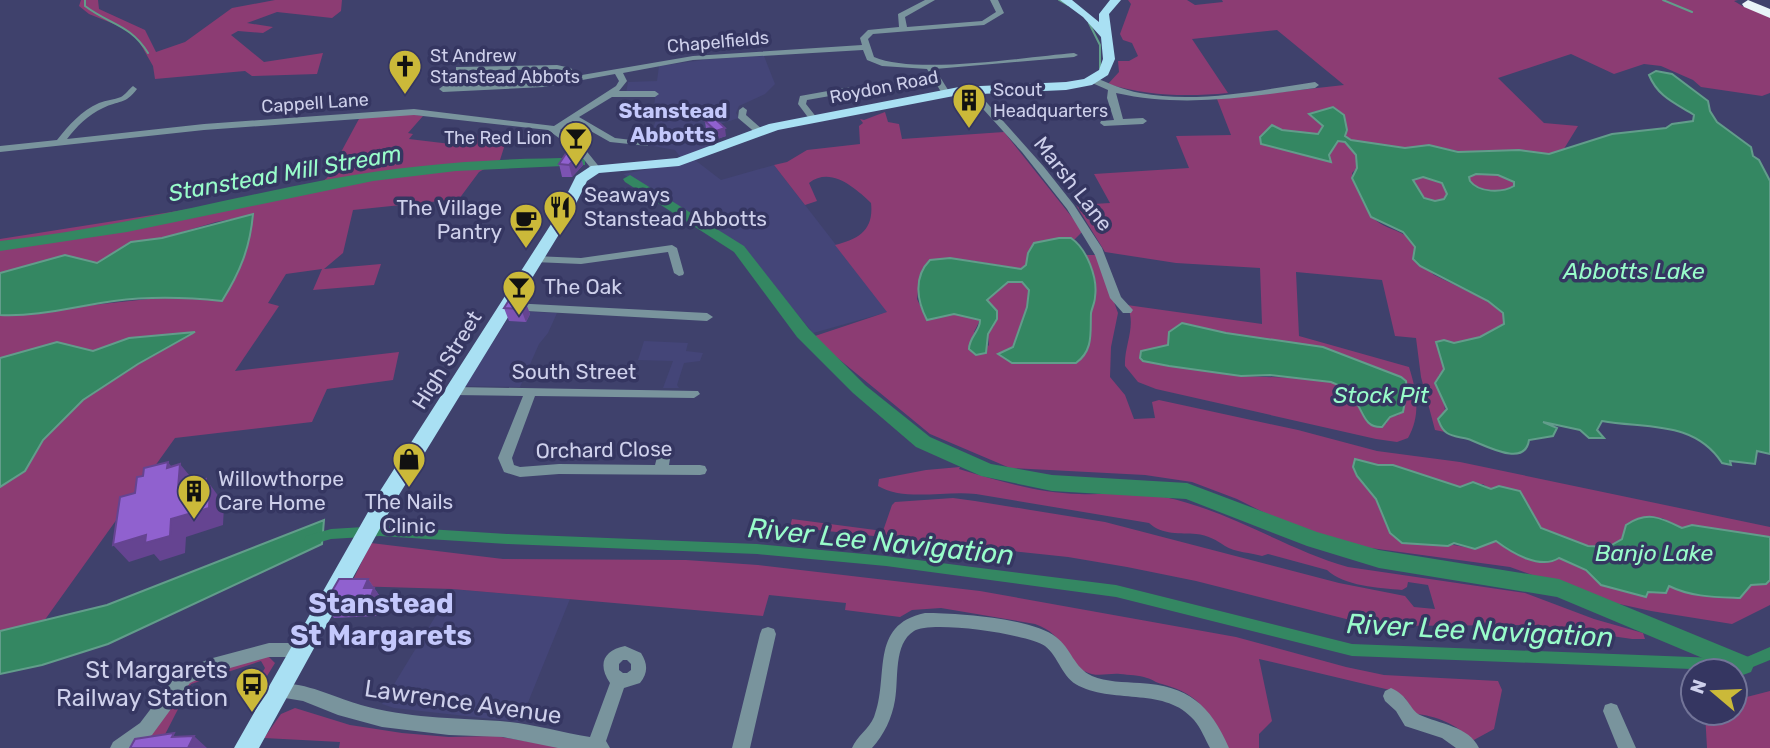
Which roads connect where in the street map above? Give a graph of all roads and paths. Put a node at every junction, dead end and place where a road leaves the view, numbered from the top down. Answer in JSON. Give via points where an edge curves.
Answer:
{"nodes":[{"id":1,"x":932,"y":0,"type":"edge"},
{"id":2,"x":994,"y":0,"type":"edge"},
{"id":3,"x":1065,"y":0,"type":"edge"},
{"id":4,"x":1116,"y":0,"type":"edge"},
{"id":5,"x":1761,"y":0,"type":"edge"},
{"id":6,"x":1748,"y":4,"type":"dead end"},
{"id":7,"x":1770,"y":4,"type":"edge"},
{"id":8,"x":1770,"y":13,"type":"edge"},
{"id":9,"x":903,"y":29,"type":"junction"},
{"id":10,"x":1106,"y":36,"type":"junction"},
{"id":11,"x":866,"y":47,"type":"junction"},
{"id":12,"x":1074,"y":55,"type":"dead end"},
{"id":13,"x":1056,"y":57,"type":"junction"},
{"id":14,"x":930,"y":67,"type":"junction"},
{"id":15,"x":458,"y":69,"type":"dead end"},
{"id":16,"x":1064,"y":69,"type":"dead end"},
{"id":17,"x":618,"y":71,"type":"junction"},
{"id":18,"x":574,"y":80,"type":"junction"},
{"id":19,"x":1093,"y":80,"type":"junction"},
{"id":20,"x":1315,"y":85,"type":"dead end"},
{"id":21,"x":132,"y":89,"type":"dead end"},
{"id":22,"x":443,"y":89,"type":"dead end"},
{"id":23,"x":1112,"y":89,"type":"junction"},
{"id":24,"x":850,"y":90,"type":"dead end"},
{"id":25,"x":975,"y":90,"type":"junction"},
{"id":26,"x":946,"y":93,"type":"junction"},
{"id":27,"x":611,"y":94,"type":"junction"},
{"id":28,"x":656,"y":94,"type":"dead end"},
{"id":29,"x":743,"y":110,"type":"dead end"},
{"id":30,"x":574,"y":118,"type":"junction"},
{"id":31,"x":813,"y":118,"type":"junction"},
{"id":32,"x":1143,"y":121,"type":"dead end"},
{"id":33,"x":1119,"y":122,"type":"junction"},
{"id":34,"x":1104,"y":123,"type":"dead end"},
{"id":35,"x":554,"y":130,"type":"junction"},
{"id":36,"x":760,"y":132,"type":"junction"},
{"id":37,"x":61,"y":141,"type":"junction"},
{"id":38,"x":645,"y":144,"type":"dead end"},
{"id":39,"x":0,"y":149,"type":"edge"},
{"id":40,"x":596,"y":169,"type":"junction"},
{"id":41,"x":534,"y":260,"type":"junction"},
{"id":42,"x":679,"y":273,"type":"dead end"},
{"id":43,"x":507,"y":307,"type":"junction"},
{"id":44,"x":1127,"y":310,"type":"dead end"},
{"id":45,"x":707,"y":317,"type":"dead end"},
{"id":46,"x":455,"y":391,"type":"junction"},
{"id":47,"x":531,"y":391,"type":"junction"},
{"id":48,"x":694,"y":394,"type":"dead end"},
{"id":49,"x":664,"y":453,"type":"dead end"},
{"id":50,"x":661,"y":470,"type":"junction"},
{"id":51,"x":700,"y":470,"type":"dead end"},
{"id":52,"x":768,"y":634,"type":"dead end"},
{"id":53,"x":302,"y":650,"type":"junction"},
{"id":54,"x":619,"y":680,"type":"dead end"},
{"id":55,"x":279,"y":691,"type":"junction"},
{"id":56,"x":1391,"y":696,"type":"dead end"},
{"id":57,"x":1611,"y":711,"type":"dead end"},
{"id":58,"x":870,"y":745,"type":"edge"},
{"id":59,"x":598,"y":747,"type":"edge"},
{"id":60,"x":120,"y":748,"type":"edge"},
{"id":61,"x":246,"y":748,"type":"edge"},
{"id":62,"x":741,"y":748,"type":"edge"},
{"id":63,"x":1220,"y":748,"type":"edge"},
{"id":64,"x":1470,"y":748,"type":"edge"},
{"id":65,"x":1627,"y":748,"type":"edge"}],
"edges":[{"from":1,"to":9,"type":"street","via":[[901,16]]},
{"from":2,"to":9,"type":"street","via":[[1000,13],[984,23]]},
{"from":3,"to":10,"type":"main road"},
{"from":4,"to":10,"type":"main road","via":[[1104,14]]},
{"from":5,"to":7,"type":"highway"},
{"from":6,"to":8,"type":"highway"},
{"from":9,"to":11,"type":"street","via":[[868,33]]},
{"from":10,"to":19,"type":"main road","via":[[1108,64]]},
{"from":11,"to":14,"type":"street","via":[[873,62],[892,70]]},
{"from":11,"to":17,"type":"street","name":"Chapelfields","via":[[693,58]]},
{"from":12,"to":13,"type":"street"},
{"from":13,"to":14,"type":"street"},
{"from":13,"to":16,"type":"street"},
{"from":14,"to":26,"type":"street"},
{"from":15,"to":18,"type":"street","via":[[557,67],[568,70]]},
{"from":17,"to":18,"type":"street","name":"Chapelfields"},
{"from":17,"to":27,"type":"street","via":[[622,83]]},
{"from":18,"to":22,"type":"street","name":"Chapelfields"},
{"from":19,"to":23,"type":"street"},
{"from":19,"to":25,"type":"main road","name":"Roydon Road","via":[[1066,86]]},
{"from":20,"to":23,"type":"street","via":[[1194,98]]},
{"from":21,"to":37,"type":"street","via":[[125,99],[83,114]]},
{"from":23,"to":33,"type":"street","via":[[1111,104]]},
{"from":24,"to":31,"type":"street","via":[[803,98],[802,104]]},
{"from":25,"to":26,"type":"main road","name":"Roydon Road"},
{"from":25,"to":44,"type":"street","name":"Marsh Lane","via":[[1070,205],[1099,251],[1114,292]]},
{"from":26,"to":31,"type":"main road","name":"Roydon Road"},
{"from":27,"to":28,"type":"street"},
{"from":27,"to":30,"type":"street"},
{"from":29,"to":36,"type":"street","via":[[741,116]]},
{"from":30,"to":35,"type":"street"},
{"from":30,"to":38,"type":"street","via":[[608,138]]},
{"from":31,"to":36,"type":"main road","name":"Roydon Road"},
{"from":32,"to":33,"type":"street"},
{"from":33,"to":34,"type":"street"},
{"from":35,"to":37,"type":"street","name":"Cappell Lane","via":[[414,112]]},
{"from":35,"to":40,"type":"street","name":"Cappell Lane","via":[[581,150]]},
{"from":36,"to":40,"type":"main road","name":"Roydon Road","via":[[679,162]]},
{"from":37,"to":39,"type":"street","name":"Cappell Lane"},
{"from":40,"to":41,"type":"main road","name":"High Street","via":[[576,185],[562,218]]},
{"from":41,"to":42,"type":"street","via":[[581,261],[672,248]]},
{"from":41,"to":43,"type":"main road","name":"High Street"},
{"from":43,"to":45,"type":"street"},
{"from":43,"to":46,"type":"main road","name":"High Street"},
{"from":46,"to":47,"type":"street","name":"South Street"},
{"from":46,"to":53,"type":"main road","name":"High Street","via":[[382,507]]},
{"from":47,"to":48,"type":"street","name":"South Street"},
{"from":47,"to":50,"type":"street","name":"Orchard Close","via":[[505,458],[509,468],[532,472]]},
{"from":49,"to":50,"type":"street"},
{"from":50,"to":51,"type":"street","name":"Orchard Close"},
{"from":52,"to":62,"type":"street"},
{"from":53,"to":55,"type":"main road","name":"High Street"},
{"from":53,"to":60,"type":"street","via":[[270,650],[209,666],[184,678],[146,729]]},
{"from":54,"to":59,"type":"street"},
{"from":55,"to":59,"type":"street","name":"Lawrence Avenue","via":[[304,693],[382,719],[503,729]]},
{"from":55,"to":61,"type":"main road","name":"High Street"},
{"from":56,"to":64,"type":"street","via":[[1410,720],[1447,732]]},
{"from":57,"to":65,"type":"street"},
{"from":58,"to":63,"type":"street","via":[[885,715],[897,638],[911,625],[933,620],[1045,637],[1072,673],[1085,682],[1185,701],[1203,718]]}]}
